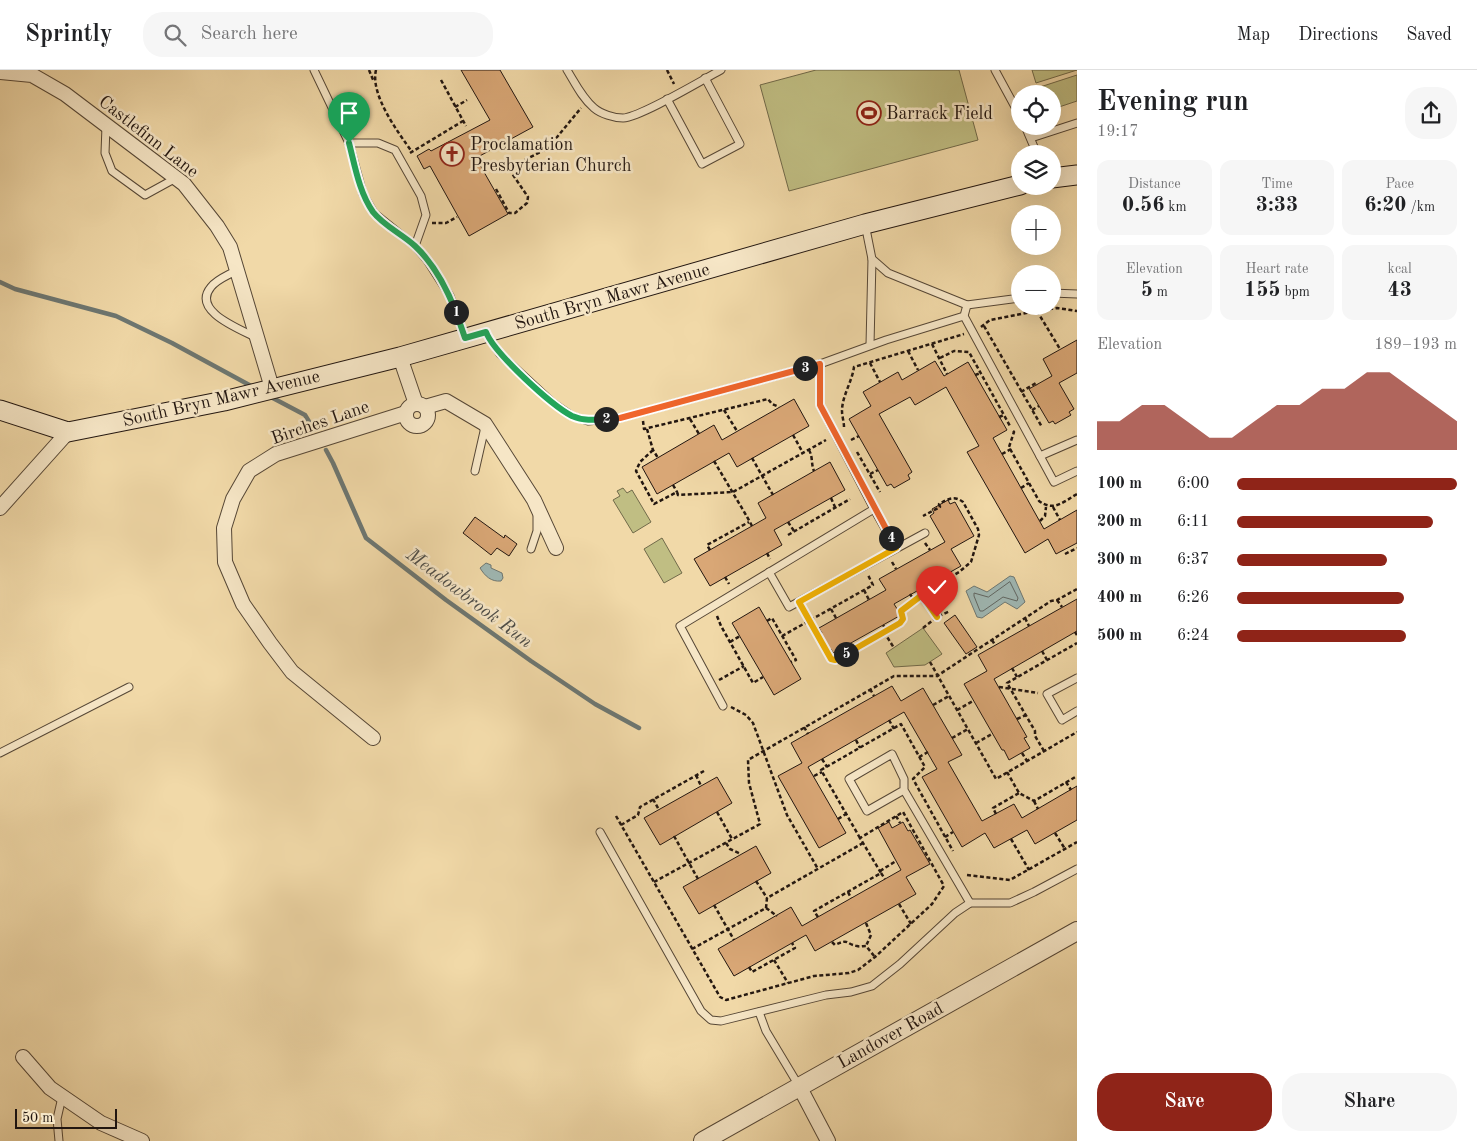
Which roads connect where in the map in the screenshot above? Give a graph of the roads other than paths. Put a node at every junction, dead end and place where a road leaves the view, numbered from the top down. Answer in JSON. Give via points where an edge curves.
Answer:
{"nodes":[{"id":1,"x":314,"y":70,"type":"edge"},
{"id":2,"x":567,"y":70,"type":"edge"},
{"id":3,"x":721,"y":70,"type":"edge"},
{"id":4,"x":995,"y":70,"type":"edge"},
{"id":5,"x":0,"y":72,"type":"edge"},
{"id":6,"x":705,"y":78,"type":"junction"},
{"id":7,"x":667,"y":99,"type":"junction"},
{"id":8,"x":1011,"y":99,"type":"edge"},
{"id":9,"x":1077,"y":123,"type":"edge"},
{"id":10,"x":106,"y":125,"type":"junction"},
{"id":11,"x":1030,"y":135,"type":"edge"},
{"id":12,"x":1031,"y":138,"type":"junction"},
{"id":13,"x":349,"y":143,"type":"junction"},
{"id":14,"x":1034,"y":145,"type":"edge"},
{"id":15,"x":1077,"y":175,"type":"edge"},
{"id":16,"x":1061,"y":177,"type":"edge"},
{"id":17,"x":176,"y":178,"type":"junction"},
{"id":18,"x":1011,"y":187,"type":"edge"},
{"id":19,"x":865,"y":224,"type":"junction"},
{"id":20,"x":415,"y":246,"type":"junction"},
{"id":21,"x":872,"y":259,"type":"junction"},
{"id":22,"x":238,"y":270,"type":"junction"},
{"id":23,"x":1061,"y":294,"type":"edge"},
{"id":24,"x":1077,"y":294,"type":"edge"},
{"id":25,"x":1011,"y":300,"type":"edge"},
{"id":26,"x":966,"y":305,"type":"junction"},
{"id":27,"x":964,"y":316,"type":"junction"},
{"id":28,"x":486,"y":332,"type":"junction"},
{"id":29,"x":258,"y":338,"type":"junction"},
{"id":30,"x":465,"y":338,"type":"junction"},
{"id":31,"x":870,"y":345,"type":"junction"},
{"id":32,"x":400,"y":357,"type":"junction"},
{"id":33,"x":820,"y":364,"type":"junction"},
{"id":34,"x":268,"y":389,"type":"junction"},
{"id":35,"x":416,"y":408,"type":"junction"},
{"id":36,"x":0,"y":410,"type":"edge"},
{"id":37,"x":485,"y":424,"type":"junction"},
{"id":38,"x":68,"y":432,"type":"junction"},
{"id":39,"x":1077,"y":440,"type":"edge"},
{"id":40,"x":1040,"y":456,"type":"junction"},
{"id":41,"x":475,"y":471,"type":"dead end"},
{"id":42,"x":1077,"y":471,"type":"edge"},
{"id":43,"x":0,"y":508,"type":"edge"},
{"id":44,"x":538,"y":509,"type":"junction"},
{"id":45,"x":874,"y":509,"type":"junction"},
{"id":46,"x":924,"y":533,"type":"dead end"},
{"id":47,"x":556,"y":548,"type":"dead end"},
{"id":48,"x":896,"y":548,"type":"junction"},
{"id":49,"x":532,"y":549,"type":"dead end"},
{"id":50,"x":770,"y":572,"type":"junction"},
{"id":51,"x":1077,"y":678,"type":"edge"},
{"id":52,"x":129,"y":687,"type":"dead end"},
{"id":53,"x":722,"y":706,"type":"road end"},
{"id":54,"x":1077,"y":712,"type":"edge"},
{"id":55,"x":373,"y":738,"type":"dead end"},
{"id":56,"x":0,"y":753,"type":"edge"},
{"id":57,"x":904,"y":790,"type":"junction"},
{"id":58,"x":600,"y":832,"type":"dead end"},
{"id":59,"x":1077,"y":869,"type":"edge"},
{"id":60,"x":970,"y":903,"type":"junction"},
{"id":61,"x":1077,"y":931,"type":"edge"},
{"id":62,"x":759,"y":1012,"type":"junction"},
{"id":63,"x":23,"y":1058,"type":"dead end"},
{"id":64,"x":799,"y":1086,"type":"junction"},
{"id":65,"x":62,"y":1096,"type":"junction"},
{"id":66,"x":59,"y":1141,"type":"edge"},
{"id":67,"x":142,"y":1141,"type":"edge"},
{"id":68,"x":703,"y":1141,"type":"edge"},
{"id":69,"x":828,"y":1141,"type":"edge"}],
"edges":[{"from":1,"to":13,"type":"lane"},
{"from":2,"to":7,"type":"lane","via":[[587,101],[608,115],[624,118]]},
{"from":3,"to":6,"type":"lane"},
{"from":4,"to":8,"type":"lane"},
{"from":5,"to":10,"type":"street","name":"Castlefinn Lane","via":[[32,76],[65,94]]},
{"from":6,"to":7,"type":"lane"},
{"from":6,"to":7,"type":"lane","via":[[740,144],[702,164]]},
{"from":9,"to":12,"type":"lane"},
{"from":10,"to":17,"type":"street","name":"Castlefinn Lane"},
{"from":10,"to":17,"type":"lane","via":[[105,153],[112,171],[145,195]]},
{"from":11,"to":12,"type":"lane"},
{"from":12,"to":14,"type":"lane"},
{"from":13,"to":20,"type":"lane","via":[[363,194],[374,213]]},
{"from":13,"to":20,"type":"lane","via":[[378,143],[395,150],[421,196],[426,215]]},
{"from":15,"to":16,"type":"main road"},
{"from":17,"to":22,"type":"street","name":"Castlefinn Lane","via":[[217,226],[230,247]]},
{"from":18,"to":19,"type":"main road","name":"South Bryn Mawr Avenue"},
{"from":19,"to":21,"type":"lane"},
{"from":19,"to":28,"type":"main road","name":"South Bryn Mawr Avenue"},
{"from":20,"to":30,"type":"lane","via":[[428,260],[450,296]]},
{"from":21,"to":26,"type":"lane","via":[[888,273]]},
{"from":21,"to":31,"type":"lane"},
{"from":22,"to":29,"type":"street","name":"Castlefinn Lane"},
{"from":22,"to":29,"type":"lane","via":[[211,287],[208,306],[216,316]]},
{"from":23,"to":24,"type":"lane"},
{"from":25,"to":26,"type":"lane"},
{"from":26,"to":27,"type":"lane"},
{"from":27,"to":31,"type":"lane"},
{"from":27,"to":40,"type":"lane"},
{"from":28,"to":30,"type":"main road","name":"South Bryn Mawr Avenue"},
{"from":28,"to":33,"type":"lane","via":[[500,354],[553,403],[572,416],[588,421],[620,418]]},
{"from":29,"to":34,"type":"street","name":"Castlefinn Lane"},
{"from":30,"to":32,"type":"main road","name":"South Bryn Mawr Avenue"},
{"from":31,"to":33,"type":"lane"},
{"from":32,"to":34,"type":"main road","name":"South Bryn Mawr Avenue"},
{"from":32,"to":35,"type":"street"},
{"from":33,"to":45,"type":"lane","via":[[820,405]]},
{"from":34,"to":38,"type":"main road","name":"South Bryn Mawr Avenue"},
{"from":35,"to":37,"type":"street","name":"Birches Lane","via":[[446,402]]},
{"from":35,"to":55,"type":"street","name":"Birches Lane","via":[[276,454],[249,471],[233,499],[224,528],[225,562],[243,604],[270,643],[292,672]]},
{"from":36,"to":38,"type":"main road","name":"South Bryn Mawr Avenue"},
{"from":37,"to":41,"type":"lane"},
{"from":37,"to":44,"type":"street","name":"Birches Lane"},
{"from":38,"to":43,"type":"street"},
{"from":39,"to":40,"type":"lane"},
{"from":40,"to":42,"type":"lane","via":[[1054,482]]},
{"from":44,"to":47,"type":"street","name":"Birches Lane"},
{"from":44,"to":49,"type":"lane"},
{"from":45,"to":48,"type":"lane"},
{"from":45,"to":50,"type":"lane"},
{"from":46,"to":48,"type":"lane"},
{"from":48,"to":50,"type":"lane","via":[[789,607]]},
{"from":50,"to":53,"type":"lane","via":[[680,626]]},
{"from":51,"to":54,"type":"lane","via":[[1047,694],[1062,720]]},
{"from":52,"to":56,"type":"lane"},
{"from":57,"to":57,"type":"lane","via":[[867,811],[849,779],[892,754],[904,779]]},
{"from":57,"to":60,"type":"lane"},
{"from":58,"to":62,"type":"lane","via":[[702,1011],[711,1020],[721,1021]]},
{"from":59,"to":60,"type":"lane","via":[[1010,903]]},
{"from":60,"to":62,"type":"lane","via":[[872,986]]},
{"from":61,"to":64,"type":"street","name":"Landover Road"},
{"from":62,"to":64,"type":"lane","via":[[766,1031]]},
{"from":63,"to":65,"type":"street","via":[[50,1088]]},
{"from":64,"to":68,"type":"street","name":"Landover Road"},
{"from":64,"to":69,"type":"street"},
{"from":65,"to":66,"type":"lane","via":[[57,1119]]},
{"from":65,"to":67,"type":"street","via":[[101,1123]]}]}
